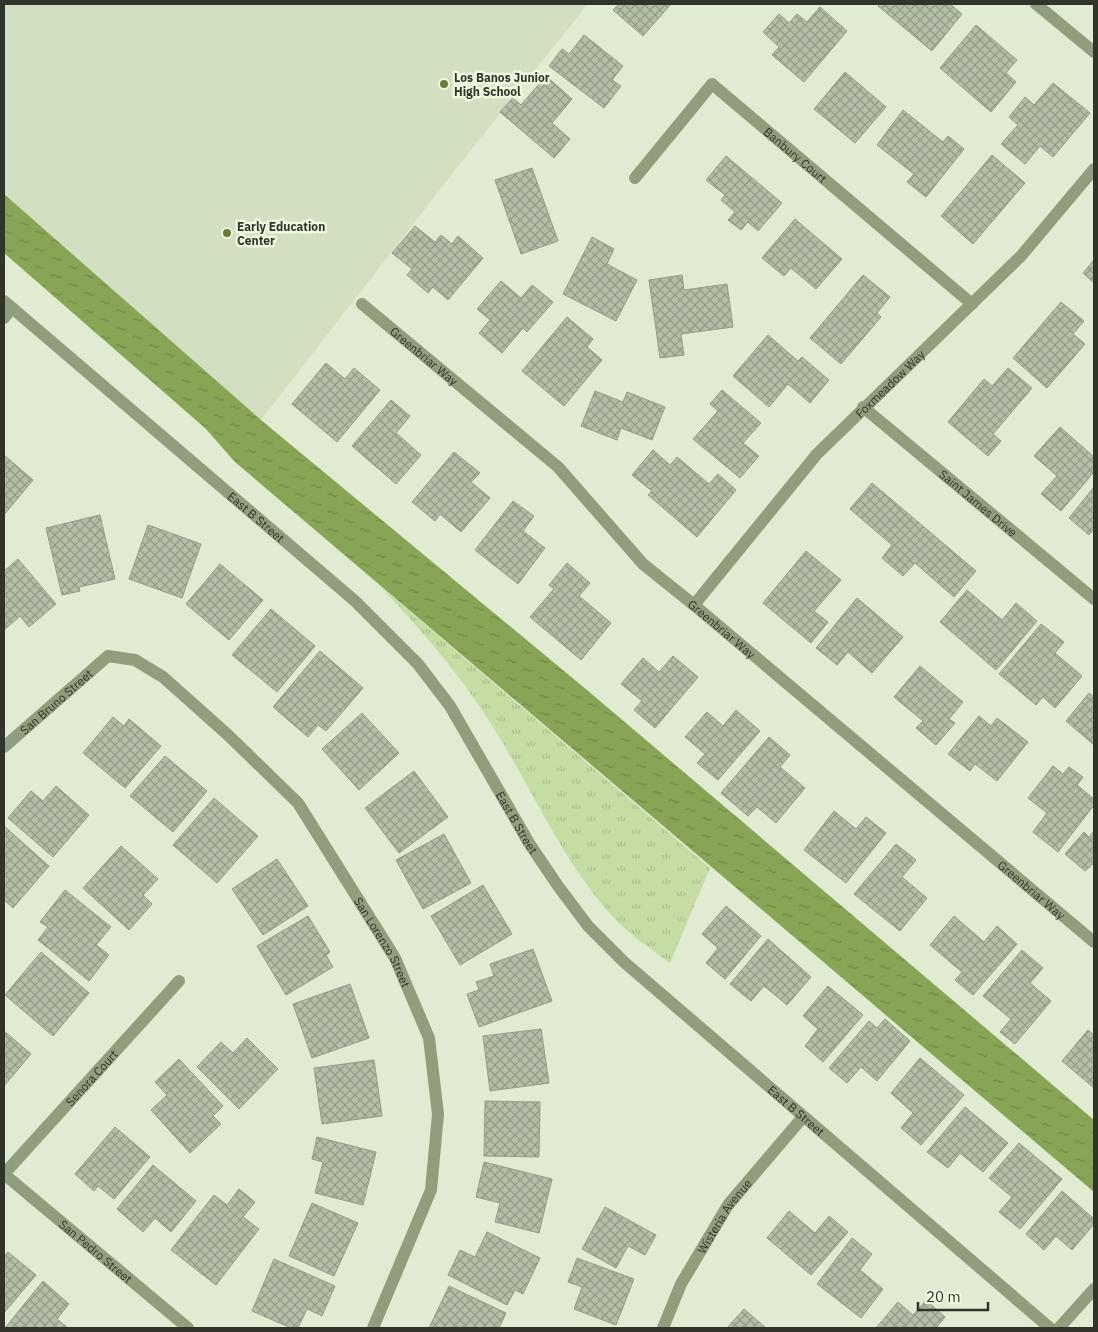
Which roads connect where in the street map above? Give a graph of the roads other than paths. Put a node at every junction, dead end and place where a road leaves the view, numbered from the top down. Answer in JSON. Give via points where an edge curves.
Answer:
{"nodes":[{"id":1,"x":1036,"y":4,"type":"edge"},
{"id":2,"x":1094,"y":52,"type":"edge"},
{"id":3,"x":1094,"y":169,"type":"edge"},
{"id":4,"x":635,"y":178,"type":"dead end"},
{"id":5,"x":362,"y":304,"type":"dead end"},
{"id":6,"x":972,"y":304,"type":"junction"},
{"id":7,"x":6,"y":309,"type":"edge"},
{"id":8,"x":863,"y":407,"type":"junction"},
{"id":9,"x":1094,"y":599,"type":"edge"},
{"id":10,"x":694,"y":605,"type":"junction"},
{"id":11,"x":108,"y":656,"type":"joint"},
{"id":12,"x":4,"y":748,"type":"edge"},
{"id":13,"x":1094,"y":942,"type":"edge"},
{"id":14,"x":179,"y":981,"type":"dead end"},
{"id":15,"x":803,"y":1117,"type":"junction"},
{"id":16,"x":4,"y":1174,"type":"edge"},
{"id":17,"x":1094,"y":1289,"type":"edge"},
{"id":18,"x":188,"y":1328,"type":"edge"},
{"id":19,"x":374,"y":1328,"type":"edge"},
{"id":20,"x":663,"y":1328,"type":"edge"},
{"id":21,"x":1050,"y":1328,"type":"edge"},
{"id":22,"x":1059,"y":1328,"type":"edge"}],
"edges":[{"from":1,"to":2,"type":"street"},
{"from":3,"to":6,"type":"street","name":"Foxmeadow Way","via":[[1022,256]]},
{"from":4,"to":6,"type":"street","name":"Banbury Court","via":[[712,84]]},
{"from":5,"to":10,"type":"street","name":"Greenbriar Way","via":[[558,468],[643,564]]},
{"from":6,"to":8,"type":"street","name":"Foxmeadow Way"},
{"from":7,"to":15,"type":"street","name":"East B Street","via":[[355,601],[418,664],[450,706],[529,843],[588,926],[655,991]]},
{"from":8,"to":9,"type":"street","name":"Saint James Drive"},
{"from":8,"to":10,"type":"street","name":"Foxmeadow Way","via":[[817,454]]},
{"from":10,"to":13,"type":"street","name":"Greenbriar Way"},
{"from":11,"to":12,"type":"street","name":"San Bruno Street"},
{"from":11,"to":19,"type":"street","name":"San Lorenzo Street","via":[[135,660],[163,677],[298,803],[395,958],[428,1038],[438,1114],[431,1190]]},
{"from":14,"to":16,"type":"street","name":"Senora Court"},
{"from":15,"to":20,"type":"street","name":"Wisteria Avenue","via":[[728,1205],[681,1284]]},
{"from":15,"to":21,"type":"street","name":"East B Street"},
{"from":16,"to":18,"type":"street","name":"San Pedro Street"},
{"from":17,"to":22,"type":"street"}]}
